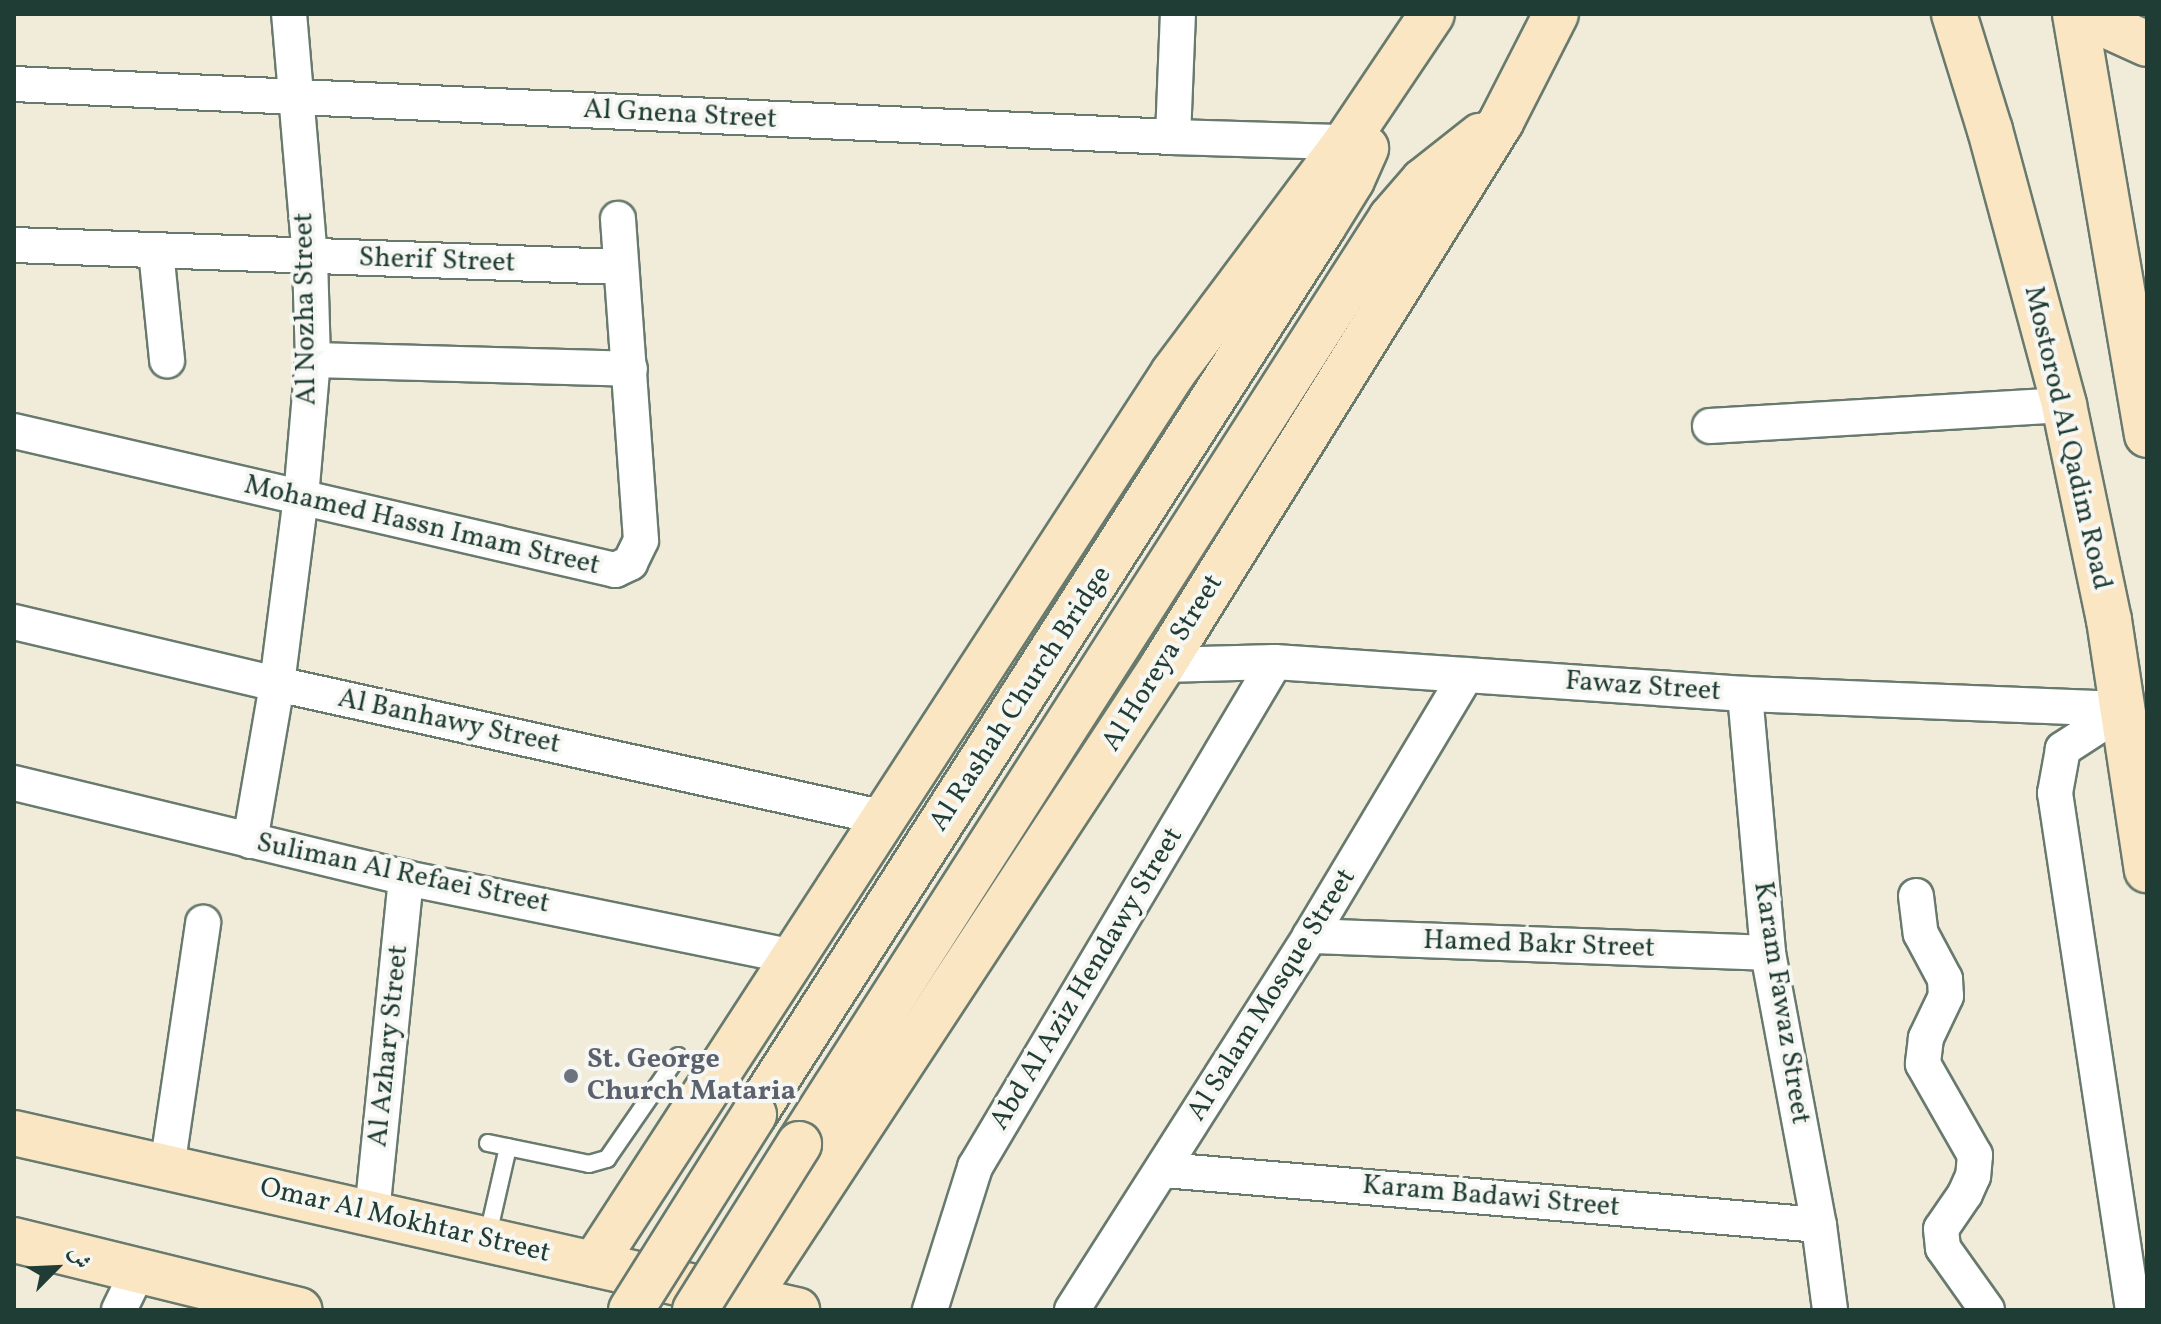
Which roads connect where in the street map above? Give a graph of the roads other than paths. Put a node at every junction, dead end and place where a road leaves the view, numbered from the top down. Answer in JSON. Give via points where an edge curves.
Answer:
{"nodes":[{"id":1,"x":289,"y":14,"type":"edge"},
{"id":2,"x":1178,"y":14,"type":"edge"},
{"id":3,"x":1432,"y":14,"type":"edge"},
{"id":4,"x":1556,"y":14,"type":"edge"},
{"id":5,"x":1954,"y":14,"type":"edge"},
{"id":6,"x":2075,"y":14,"type":"edge"},
{"id":7,"x":2081,"y":14,"type":"edge"},
{"id":8,"x":2147,"y":44,"type":"edge"},
{"id":9,"x":1390,"y":77,"type":"junction"},
{"id":10,"x":14,"y":84,"type":"edge"},
{"id":11,"x":295,"y":97,"type":"junction"},
{"id":12,"x":1501,"y":122,"type":"junction"},
{"id":13,"x":1173,"y":137,"type":"junction"},
{"id":14,"x":1346,"y":142,"type":"junction"},
{"id":15,"x":618,"y":219,"type":"dead end"},
{"id":16,"x":14,"y":245,"type":"edge"},
{"id":17,"x":156,"y":251,"type":"junction"},
{"id":18,"x":310,"y":258,"type":"junction"},
{"id":19,"x":621,"y":267,"type":"junction"},
{"id":20,"x":2135,"y":278,"type":"edge"},
{"id":21,"x":167,"y":360,"type":"dead end"},
{"id":22,"x":313,"y":360,"type":"junction"},
{"id":23,"x":630,"y":369,"type":"junction"},
{"id":24,"x":2064,"y":405,"type":"junction"},
{"id":25,"x":1710,"y":426,"type":"dead end"},
{"id":26,"x":14,"y":431,"type":"edge"},
{"id":27,"x":2147,"y":435,"type":"edge"},
{"id":28,"x":301,"y":497,"type":"junction"},
{"id":29,"x":14,"y":622,"type":"edge"},
{"id":30,"x":1275,"y":662,"type":"junction"},
{"id":31,"x":1163,"y":665,"type":"junction"},
{"id":32,"x":1466,"y":675,"type":"junction"},
{"id":33,"x":277,"y":684,"type":"junction"},
{"id":34,"x":1745,"y":694,"type":"junction"},
{"id":35,"x":2123,"y":709,"type":"junction"},
{"id":36,"x":14,"y":783,"type":"edge"},
{"id":37,"x":885,"y":818,"type":"junction"},
{"id":38,"x":250,"y":841,"type":"junction"},
{"id":39,"x":2147,"y":870,"type":"edge"},
{"id":40,"x":406,"y":878,"type":"junction"},
{"id":41,"x":1916,"y":896,"type":"dead end"},
{"id":42,"x":203,"y":923,"type":"dead end"},
{"id":43,"x":1310,"y":936,"type":"junction"},
{"id":44,"x":1768,"y":953,"type":"junction"},
{"id":45,"x":794,"y":957,"type":"junction"},
{"id":46,"x":678,"y":1056,"type":"dead end"},
{"id":47,"x":697,"y":1106,"type":"junction"},
{"id":48,"x":14,"y":1133,"type":"edge"},
{"id":49,"x":488,"y":1143,"type":"dead end"},
{"id":50,"x":508,"y":1147,"type":"junction"},
{"id":51,"x":167,"y":1168,"type":"junction"},
{"id":52,"x":1164,"y":1170,"type":"junction"},
{"id":53,"x":816,"y":1197,"type":"junction"},
{"id":54,"x":372,"y":1213,"type":"junction"},
{"id":55,"x":1819,"y":1225,"type":"junction"},
{"id":56,"x":487,"y":1239,"type":"junction"},
{"id":57,"x":14,"y":1240,"type":"edge"},
{"id":58,"x":594,"y":1264,"type":"junction"},
{"id":59,"x":138,"y":1271,"type":"junction"},
{"id":60,"x":747,"y":1299,"type":"junction"},
{"id":61,"x":288,"y":1309,"type":"edge"},
{"id":62,"x":119,"y":1310,"type":"edge"},
{"id":63,"x":631,"y":1310,"type":"edge"},
{"id":64,"x":695,"y":1310,"type":"edge"},
{"id":65,"x":797,"y":1310,"type":"edge"},
{"id":66,"x":930,"y":1310,"type":"edge"},
{"id":67,"x":1072,"y":1310,"type":"edge"},
{"id":68,"x":1830,"y":1310,"type":"edge"},
{"id":69,"x":1987,"y":1310,"type":"edge"},
{"id":70,"x":2133,"y":1310,"type":"edge"}],
"edges":[{"from":1,"to":11,"type":"street","name":"Al Nozha Street"},
{"from":2,"to":13,"type":"street"},
{"from":3,"to":9,"type":"main road"},
{"from":4,"to":12,"type":"main road","name":"Al Horeya Street"},
{"from":5,"to":24,"type":"main road","name":"Mostorod Al Qadim Road"},
{"from":6,"to":20,"type":"main road"},
{"from":7,"to":8,"type":"main road"},
{"from":9,"to":14,"type":"main road"},
{"from":9,"to":63,"type":"main road","name":"Al Rashah Church Bridge","bridge":true,"via":[[1374,130],[1345,192]]},
{"from":10,"to":11,"type":"street","name":"Al Gnena Street"},
{"from":11,"to":13,"type":"street","name":"Al Gnena Street"},
{"from":11,"to":18,"type":"street","name":"Al Nozha Street"},
{"from":12,"to":31,"type":"main road","name":"Al Horeya Street"},
{"from":12,"to":64,"type":"main road","name":"Al Rashah Church Bridge","bridge":true,"via":[[1442,165],[1391,218]]},
{"from":13,"to":14,"type":"street","name":"Al Gnena Street"},
{"from":14,"to":37,"type":"main road","via":[[1173,373]]},
{"from":15,"to":19,"type":"street","name":"Mohamed Hassn Imam Street"},
{"from":16,"to":17,"type":"street","name":"Sherif Street"},
{"from":17,"to":18,"type":"street","name":"Sherif Street"},
{"from":17,"to":21,"type":"street"},
{"from":18,"to":19,"type":"street","name":"Sherif Street"},
{"from":18,"to":22,"type":"street","name":"Al Nozha Street"},
{"from":19,"to":23,"type":"street","name":"Mohamed Hassn Imam Street"},
{"from":20,"to":27,"type":"main road"},
{"from":22,"to":23,"type":"street"},
{"from":22,"to":28,"type":"street","name":"Al Nozha Street"},
{"from":23,"to":28,"type":"street","name":"Mohamed Hassn Imam Street","via":[[641,540],[623,568],[606,571]]},
{"from":24,"to":25,"type":"street"},
{"from":24,"to":35,"type":"main road","name":"Mostorod Al Qadim Road"},
{"from":26,"to":28,"type":"street","name":"Mohamed Hassn Imam Street"},
{"from":28,"to":33,"type":"street","name":"Al Nozha Street"},
{"from":29,"to":33,"type":"street","name":"Al Banhawy Street"},
{"from":30,"to":31,"type":"street","name":"Fawaz Street"},
{"from":30,"to":32,"type":"street","name":"Fawaz Street"},
{"from":30,"to":66,"type":"street","name":"Abd Al Aziz Hendawy Street","via":[[975,1167]]},
{"from":31,"to":53,"type":"main road","name":"Al Horeya Street"},
{"from":32,"to":34,"type":"street","name":"Fawaz Street"},
{"from":32,"to":43,"type":"street","name":"Al Salam Mosque Street"},
{"from":33,"to":37,"type":"street","name":"Al Banhawy Street"},
{"from":33,"to":38,"type":"street","name":"Al Nozha Street"},
{"from":34,"to":35,"type":"street","name":"Fawaz Street"},
{"from":34,"to":44,"type":"street","name":"Karam Fawaz Street"},
{"from":35,"to":39,"type":"main road","name":"Mostorod Al Qadim Road"},
{"from":35,"to":70,"type":"street","via":[[2063,749],[2055,793]]},
{"from":36,"to":38,"type":"street","name":"Suliman Al Refaei Street"},
{"from":37,"to":45,"type":"main road"},
{"from":38,"to":40,"type":"street","name":"Suliman Al Refaei Street"},
{"from":40,"to":45,"type":"street","name":"Suliman Al Refaei Street"},
{"from":40,"to":54,"type":"street","name":"Al Azhary Street"},
{"from":41,"to":69,"type":"street","via":[[1921,934],[1945,979],[1946,996],[1926,1038],[1923,1064],[1975,1155],[1965,1194],[1941,1229],[1943,1248]]},
{"from":42,"to":51,"type":"street"},
{"from":43,"to":44,"type":"street","name":"Hamed Bakr Street"},
{"from":43,"to":52,"type":"street","name":"Al Salam Mosque Street"},
{"from":44,"to":55,"type":"street","name":"Karam Fawaz Street"},
{"from":45,"to":47,"type":"main road"},
{"from":46,"to":50,"type":"lane","via":[[607,1159],[589,1164]]},
{"from":47,"to":53,"type":"main road","via":[[688,1143],[698,1180],[710,1196],[743,1215],[763,1218],[800,1209]]},
{"from":47,"to":58,"type":"main road"},
{"from":48,"to":51,"type":"main road","name":"Omar Al Mokhtar Street"},
{"from":49,"to":50,"type":"lane"},
{"from":50,"to":56,"type":"lane"},
{"from":51,"to":54,"type":"main road","name":"Omar Al Mokhtar Street"},
{"from":52,"to":55,"type":"street","name":"Karam Badawi Street"},
{"from":52,"to":67,"type":"street","name":"Al Salam Mosque Street"},
{"from":53,"to":60,"type":"main road","name":"Al Horeya Street"},
{"from":54,"to":56,"type":"main road","name":"Omar Al Mokhtar Street"},
{"from":55,"to":68,"type":"street","name":"Karam Fawaz Street"},
{"from":56,"to":58,"type":"main road","name":"Omar Al Mokhtar Street"},
{"from":57,"to":59,"type":"main road"},
{"from":58,"to":60,"type":"main road","name":"Omar Al Mokhtar Street"},
{"from":59,"to":61,"type":"main road"},
{"from":59,"to":62,"type":"street"},
{"from":60,"to":65,"type":"main road","name":"Omar Al Mokhtar Street"}]}
